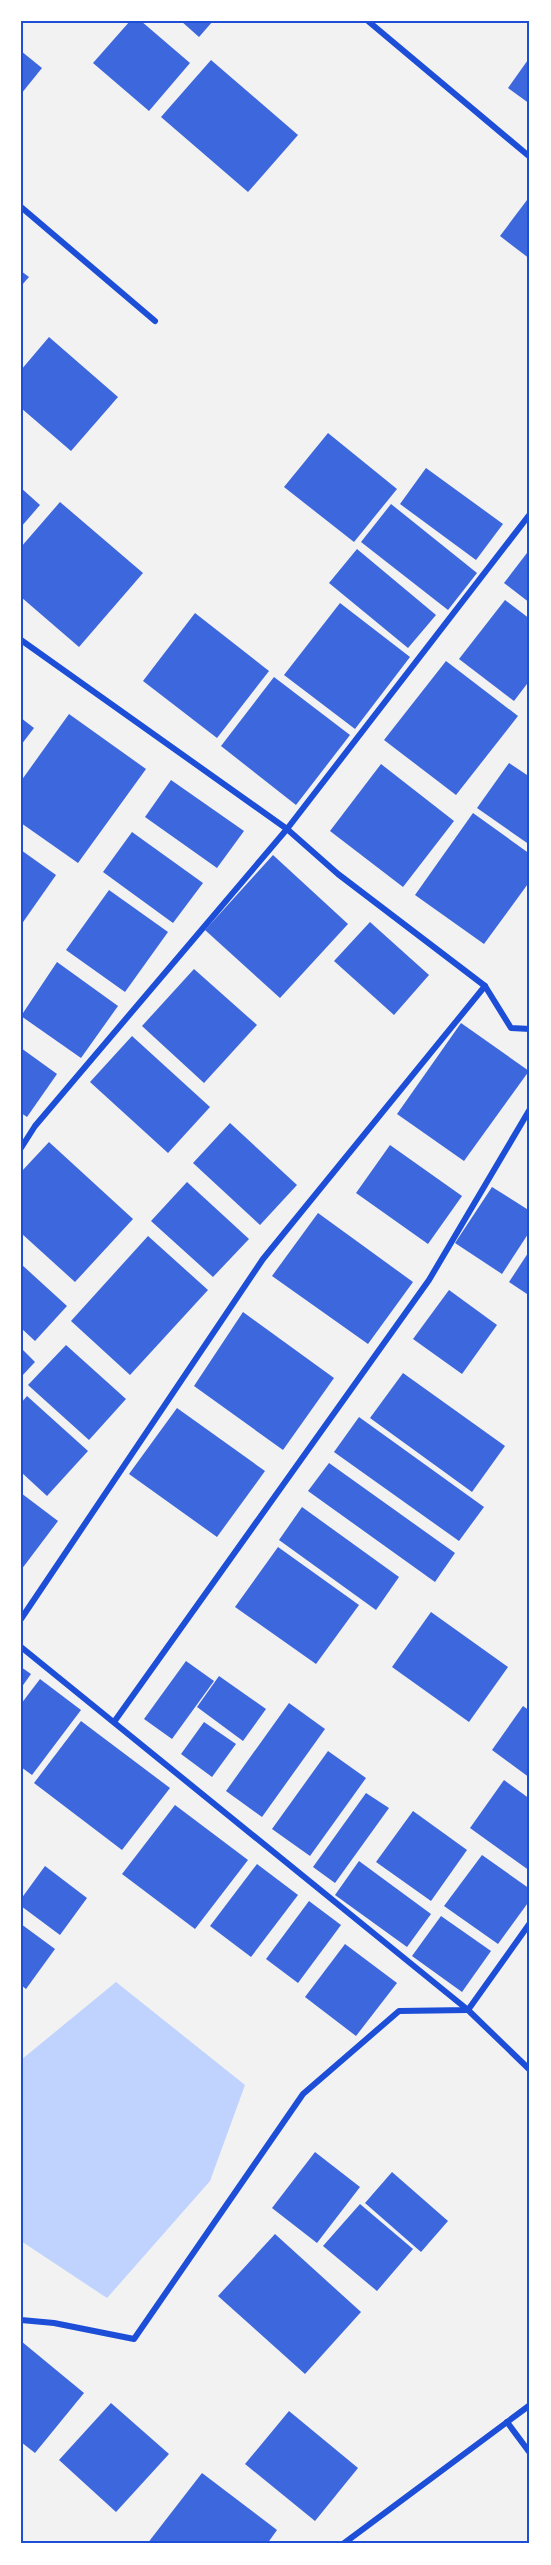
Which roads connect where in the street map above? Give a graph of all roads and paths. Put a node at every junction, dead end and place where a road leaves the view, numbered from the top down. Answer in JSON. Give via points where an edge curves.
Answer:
{"nodes":[{"id":1,"x":368,"y":21,"type":"edge"},
{"id":2,"x":530,"y":157,"type":"edge"},
{"id":3,"x":21,"y":207,"type":"edge"},
{"id":4,"x":155,"y":321,"type":"dead end"},
{"id":5,"x":530,"y":514,"type":"edge"},
{"id":6,"x":21,"y":640,"type":"edge"},
{"id":7,"x":287,"y":829,"type":"junction"},
{"id":8,"x":485,"y":986,"type":"junction"},
{"id":9,"x":530,"y":1029,"type":"edge"},
{"id":10,"x":530,"y":1109,"type":"edge"},
{"id":11,"x":21,"y":1148,"type":"edge"},
{"id":12,"x":21,"y":1619,"type":"edge"},
{"id":13,"x":21,"y":1647,"type":"edge"},
{"id":14,"x":114,"y":1722,"type":"junction"},
{"id":15,"x":530,"y":1923,"type":"edge"},
{"id":16,"x":468,"y":2010,"type":"junction"},
{"id":17,"x":530,"y":2070,"type":"edge"},
{"id":18,"x":21,"y":2320,"type":"edge"},
{"id":19,"x":530,"y":2405,"type":"edge"},
{"id":20,"x":507,"y":2422,"type":"junction"},
{"id":21,"x":530,"y":2452,"type":"edge"},
{"id":22,"x":343,"y":2544,"type":"edge"}],
"edges":[{"from":1,"to":2,"type":"street"},
{"from":3,"to":4,"type":"street"},
{"from":5,"to":7,"type":"street"},
{"from":6,"to":7,"type":"street"},
{"from":7,"to":8,"type":"street","via":[[338,874]]},
{"from":7,"to":11,"type":"street"},
{"from":8,"to":9,"type":"street","via":[[511,1028]]},
{"from":8,"to":12,"type":"street","via":[[263,1259]]},
{"from":10,"to":14,"type":"street","via":[[429,1280]]},
{"from":13,"to":14,"type":"street"},
{"from":14,"to":16,"type":"street"},
{"from":15,"to":16,"type":"street"},
{"from":16,"to":17,"type":"street"},
{"from":16,"to":18,"type":"street","via":[[399,2012],[303,2094],[134,2338]]},
{"from":19,"to":20,"type":"street"},
{"from":20,"to":21,"type":"street"},
{"from":20,"to":22,"type":"street"}]}
